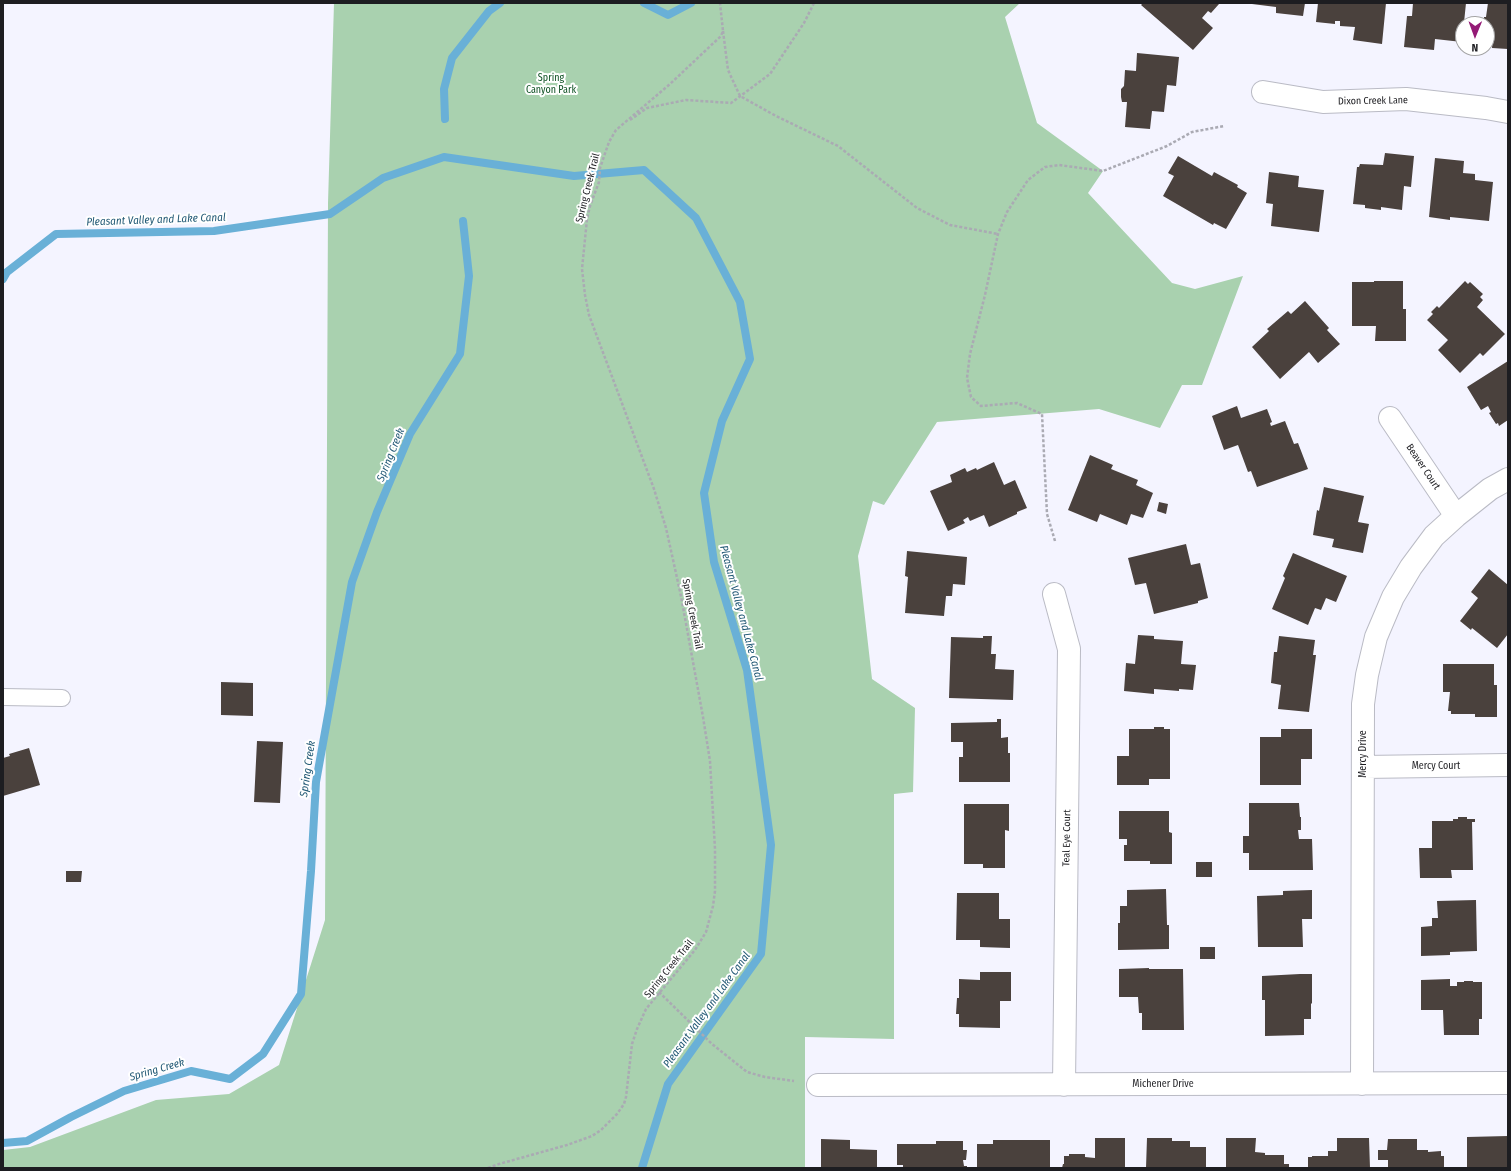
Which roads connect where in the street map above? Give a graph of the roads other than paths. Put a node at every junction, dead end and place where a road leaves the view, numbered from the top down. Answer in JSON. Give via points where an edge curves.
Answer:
{"nodes":[{"id":1,"x":1263,"y":92,"type":"dead end"},
{"id":2,"x":1508,"y":112,"type":"edge"},
{"id":3,"x":1390,"y":418,"type":"dead end"},
{"id":4,"x":1508,"y":479,"type":"edge"},
{"id":5,"x":1456,"y":516,"type":"junction"},
{"id":6,"x":1054,"y":594,"type":"dead end"},
{"id":7,"x":3,"y":697,"type":"edge"},
{"id":8,"x":62,"y":698,"type":"dead end"},
{"id":9,"x":1508,"y":765,"type":"edge"},
{"id":10,"x":1363,"y":766,"type":"junction"},
{"id":11,"x":1508,"y":1083,"type":"edge"},
{"id":12,"x":1064,"y":1084,"type":"junction"},
{"id":13,"x":1362,"y":1084,"type":"junction"},
{"id":14,"x":818,"y":1085,"type":"road end"}],
"edges":[{"from":1,"to":2,"type":"street","name":"Dixon Creek Lane","via":[[1323,102],[1406,99]]},
{"from":3,"to":5,"type":"street","name":"Beaver Court"},
{"from":4,"to":5,"type":"street","name":"Mercy Drive","via":[[1490,489]]},
{"from":5,"to":10,"type":"street","name":"Mercy Drive","via":[[1434,536],[1411,567],[1393,597],[1376,637],[1366,675],[1363,704]]},
{"from":6,"to":12,"type":"street","name":"Teal Eye Court","via":[[1069,649]]},
{"from":7,"to":8,"type":"lane"},
{"from":9,"to":10,"type":"street","name":"Mercy Court"},
{"from":10,"to":13,"type":"street","name":"Mercy Drive"},
{"from":11,"to":13,"type":"street","name":"Michener Drive"},
{"from":12,"to":13,"type":"street","name":"Michener Drive"},
{"from":12,"to":14,"type":"street","name":"Michener Drive"}]}
